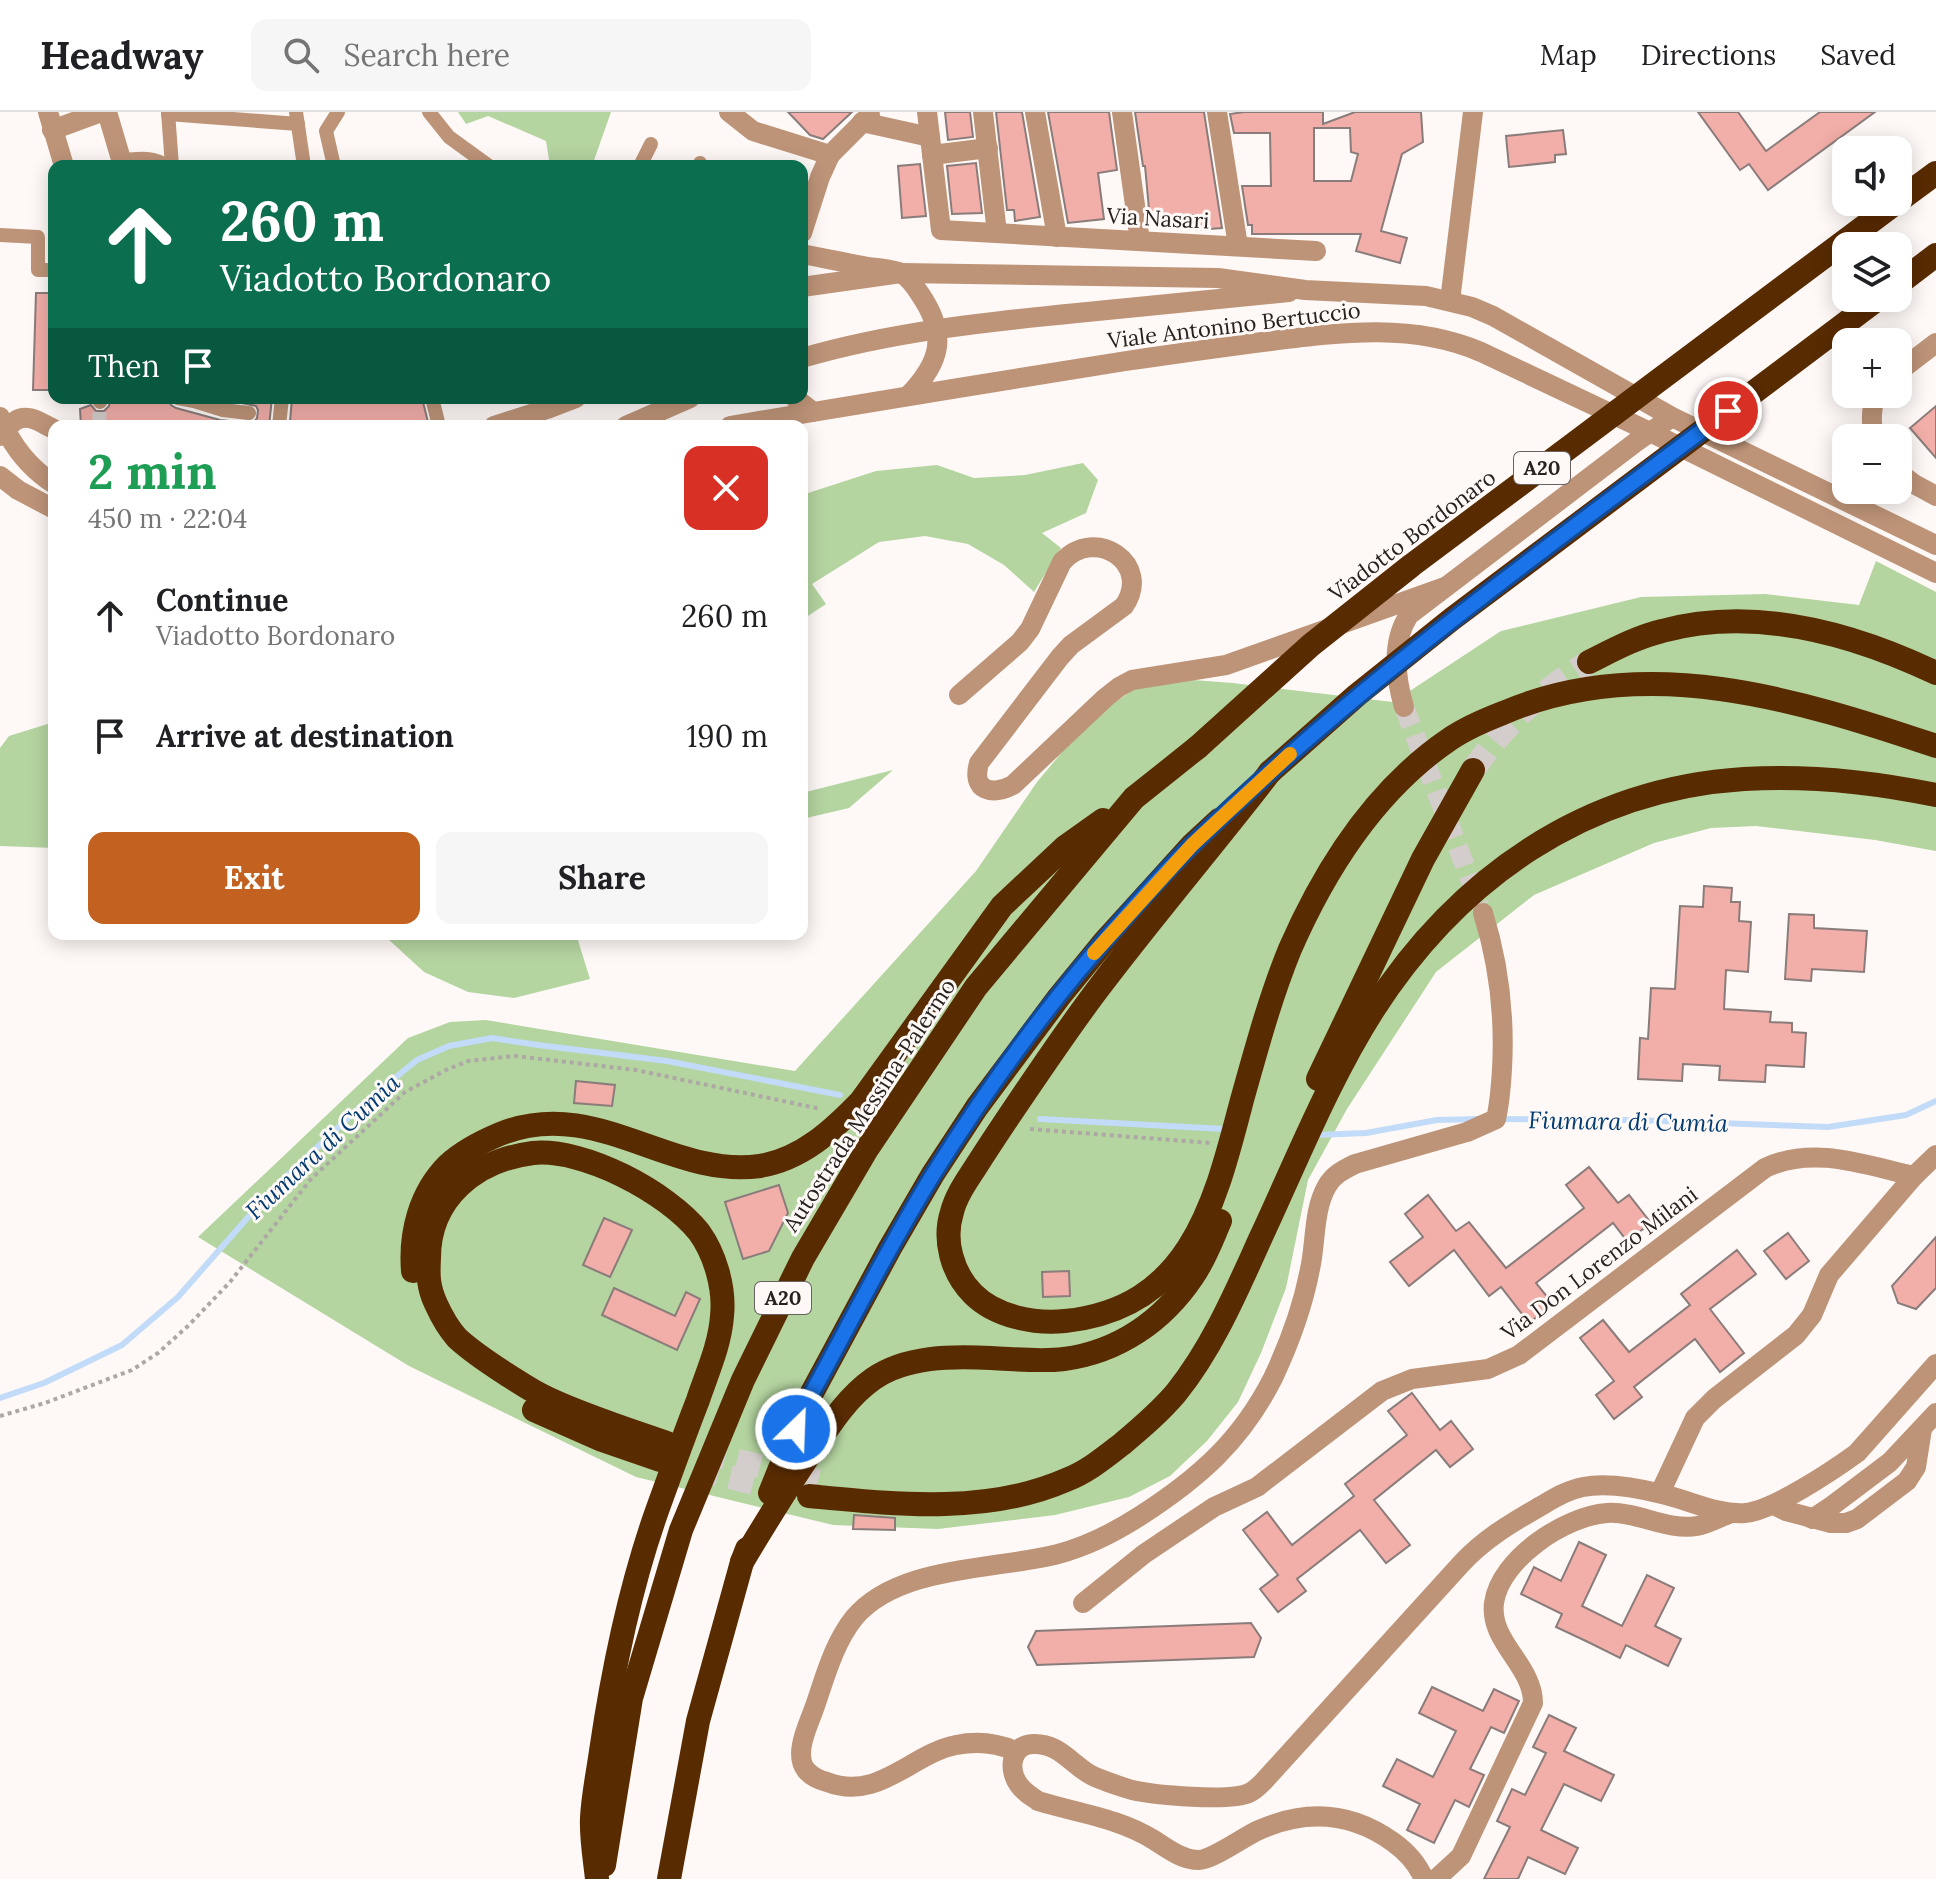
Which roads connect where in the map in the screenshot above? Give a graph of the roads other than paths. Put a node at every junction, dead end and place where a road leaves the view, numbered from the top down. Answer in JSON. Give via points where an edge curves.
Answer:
{"nodes":[{"id":1,"x":104,"y":112,"type":"edge"},
{"id":2,"x":338,"y":112,"type":"edge"},
{"id":3,"x":429,"y":112,"type":"edge"},
{"id":4,"x":729,"y":112,"type":"edge"},
{"id":5,"x":927,"y":112,"type":"edge"},
{"id":6,"x":983,"y":112,"type":"edge"},
{"id":7,"x":1035,"y":112,"type":"edge"},
{"id":8,"x":1122,"y":112,"type":"edge"},
{"id":9,"x":1217,"y":112,"type":"edge"},
{"id":10,"x":1473,"y":112,"type":"edge"},
{"id":11,"x":168,"y":113,"type":"edge"},
{"id":12,"x":868,"y":117,"type":"edge"},
{"id":13,"x":297,"y":118,"type":"edge"},
{"id":14,"x":50,"y":121,"type":"edge"},
{"id":15,"x":651,"y":144,"type":"dead end"},
{"id":16,"x":931,"y":146,"type":"junction"},
{"id":17,"x":988,"y":148,"type":"junction"},
{"id":18,"x":830,"y":155,"type":"junction"},
{"id":19,"x":62,"y":160,"type":"edge"},
{"id":20,"x":122,"y":160,"type":"edge"},
{"id":21,"x":169,"y":160,"type":"edge"},
{"id":22,"x":303,"y":160,"type":"edge"},
{"id":23,"x":333,"y":160,"type":"edge"},
{"id":24,"x":481,"y":160,"type":"edge"},
{"id":25,"x":643,"y":160,"type":"edge"},
{"id":26,"x":1936,"y":173,"type":"edge"},
{"id":27,"x":1912,"y":191,"type":"edge"},
{"id":28,"x":808,"y":214,"type":"edge"},
{"id":29,"x":1878,"y":216,"type":"edge"},
{"id":30,"x":997,"y":233,"type":"junction"},
{"id":31,"x":0,"y":235,"type":"edge"},
{"id":32,"x":1057,"y":237,"type":"junction"},
{"id":33,"x":1140,"y":241,"type":"junction"},
{"id":34,"x":1238,"y":246,"type":"junction"},
{"id":35,"x":1316,"y":251,"type":"dead end"},
{"id":36,"x":808,"y":255,"type":"edge"},
{"id":37,"x":1936,"y":255,"type":"edge"},
{"id":38,"x":48,"y":270,"type":"edge"},
{"id":39,"x":901,"y":273,"type":"junction"},
{"id":40,"x":1912,"y":273,"type":"edge"},
{"id":41,"x":808,"y":286,"type":"edge"},
{"id":42,"x":1305,"y":290,"type":"junction"},
{"id":43,"x":1450,"y":301,"type":"junction"},
{"id":44,"x":1860,"y":312,"type":"edge"},
{"id":45,"x":938,"y":330,"type":"junction"},
{"id":46,"x":1936,"y":343,"type":"edge"},
{"id":47,"x":808,"y":356,"type":"edge"},
{"id":48,"x":1912,"y":361,"type":"edge"},
{"id":49,"x":908,"y":396,"type":"junction"},
{"id":50,"x":204,"y":404,"type":"edge"},
{"id":51,"x":560,"y":404,"type":"edge"},
{"id":52,"x":676,"y":404,"type":"edge"},
{"id":53,"x":803,"y":404,"type":"edge"},
{"id":54,"x":813,"y":412,"type":"junction"},
{"id":55,"x":249,"y":413,"type":"dead end"},
{"id":56,"x":1672,"y":417,"type":"junction"},
{"id":57,"x":513,"y":420,"type":"edge"},
{"id":58,"x":640,"y":420,"type":"edge"},
{"id":59,"x":766,"y":420,"type":"edge"},
{"id":60,"x":48,"y":426,"type":"edge"},
{"id":61,"x":1,"y":429,"type":"edge"},
{"id":62,"x":1650,"y":432,"type":"junction"},
{"id":63,"x":0,"y":476,"type":"edge"},
{"id":64,"x":48,"y":479,"type":"edge"},
{"id":65,"x":1912,"y":482,"type":"edge"},
{"id":66,"x":1936,"y":496,"type":"edge"},
{"id":67,"x":48,"y":506,"type":"edge"},
{"id":68,"x":1936,"y":545,"type":"edge"},
{"id":69,"x":1936,"y":573,"type":"edge"},
{"id":70,"x":1445,"y":587,"type":"junction"},
{"id":71,"x":1589,"y":662,"type":"tunnel mouth"},
{"id":72,"x":1936,"y":673,"type":"edge"},
{"id":73,"x":959,"y":695,"type":"dead end"},
{"id":74,"x":1404,"y":707,"type":"tunnel mouth"},
{"id":75,"x":1936,"y":746,"type":"edge"},
{"id":76,"x":1198,"y":747,"type":"joint"},
{"id":77,"x":1936,"y":762,"type":"edge"},
{"id":78,"x":1473,"y":770,"type":"tunnel mouth"},
{"id":79,"x":1270,"y":772,"type":"junction"},
{"id":80,"x":1936,"y":795,"type":"edge"},
{"id":81,"x":1134,"y":798,"type":"junction"},
{"id":82,"x":1483,"y":913,"type":"tunnel mouth"},
{"id":83,"x":1936,"y":1155,"type":"edge"},
{"id":84,"x":1914,"y":1176,"type":"junction"},
{"id":85,"x":1936,"y":1364,"type":"edge"},
{"id":86,"x":1936,"y":1413,"type":"edge"},
{"id":87,"x":1660,"y":1493,"type":"junction"},
{"id":88,"x":1774,"y":1505,"type":"junction"},
{"id":89,"x":1731,"y":1513,"type":"junction"},
{"id":90,"x":742,"y":1562,"type":"junction"},
{"id":91,"x":1083,"y":1603,"type":"dead end"},
{"id":92,"x":1015,"y":1751,"type":"junction"},
{"id":93,"x":599,"y":1879,"type":"edge"},
{"id":94,"x":669,"y":1879,"type":"edge"},
{"id":95,"x":1424,"y":1879,"type":"edge"},
{"id":96,"x":1436,"y":1879,"type":"edge"}],
"edges":[{"from":1,"to":14,"type":"street"},
{"from":1,"to":20,"type":"street"},
{"from":2,"to":23,"type":"street","via":[[326,131]]},
{"from":3,"to":24,"type":"street","via":[[449,137]]},
{"from":4,"to":18,"type":"street","via":[[753,131]]},
{"from":5,"to":16,"type":"street","name":"Via Nasari"},
{"from":6,"to":17,"type":"street"},
{"from":7,"to":32,"type":"street"},
{"from":8,"to":33,"type":"street"},
{"from":9,"to":34,"type":"street"},
{"from":10,"to":43,"type":"street"},
{"from":11,"to":13,"type":"street","via":[[268,123]]},
{"from":11,"to":21,"type":"street"},
{"from":12,"to":16,"type":"street"},
{"from":12,"to":18,"type":"street"},
{"from":13,"to":22,"type":"street"},
{"from":14,"to":19,"type":"street"},
{"from":15,"to":25,"type":"street"},
{"from":16,"to":17,"type":"street"},
{"from":16,"to":30,"type":"street","name":"Via Nasari","via":[[941,230]]},
{"from":17,"to":30,"type":"street"},
{"from":18,"to":28,"type":"street"},
{"from":26,"to":27,"type":"highway","name":"Viadotto Bordonaro","number":"A20"},
{"from":29,"to":76,"type":"highway","name":"Viadotto Bordonaro","number":"A20","bridge":true,"via":[[1412,565],[1311,645]]},
{"from":30,"to":32,"type":"street","name":"Via Nasari"},
{"from":31,"to":38,"type":"street","via":[[38,237],[38,270]]},
{"from":32,"to":33,"type":"street","name":"Via Nasari"},
{"from":33,"to":34,"type":"street","name":"Via Nasari"},
{"from":34,"to":35,"type":"street","name":"Via Nasari"},
{"from":36,"to":39,"type":"street"},
{"from":37,"to":40,"type":"highway"},
{"from":39,"to":41,"type":"street"},
{"from":39,"to":42,"type":"street","via":[[1218,278]]},
{"from":39,"to":45,"type":"street","via":[[923,298]]},
{"from":42,"to":43,"type":"street","name":"Viale Antonino Bertuccio"},
{"from":42,"to":45,"type":"street","name":"Viale Antonino Bertuccio"},
{"from":43,"to":56,"type":"street","name":"Viale Antonino Bertuccio","via":[[1493,316]]},
{"from":44,"to":79,"type":"highway","bridge":true,"via":[[1452,619]]},
{"from":45,"to":47,"type":"street","name":"Viale Antonino Bertuccio"},
{"from":45,"to":49,"type":"street","via":[[937,354]]},
{"from":46,"to":48,"type":"street"},
{"from":49,"to":54,"type":"street","name":"Viale Antonino Bertuccio"},
{"from":49,"to":62,"type":"street","name":"Viale Antonino Bertuccio","via":[[1215,348],[1379,332],[1465,345]]},
{"from":50,"to":55,"type":"street"},
{"from":51,"to":57,"type":"street"},
{"from":52,"to":58,"type":"street"},
{"from":53,"to":54,"type":"street"},
{"from":54,"to":59,"type":"street","name":"Viale Antonino Bertuccio"},
{"from":56,"to":62,"type":"street"},
{"from":56,"to":68,"type":"street","name":"Viale Antonino Bertuccio"},
{"from":60,"to":61,"type":"street","via":[[33,418]]},
{"from":61,"to":64,"type":"street","via":[[29,465]]},
{"from":62,"to":69,"type":"street","name":"Viale Antonino Bertuccio"},
{"from":62,"to":70,"type":"street"},
{"from":63,"to":67,"type":"street"},
{"from":65,"to":66,"type":"street"},
{"from":70,"to":73,"type":"street","via":[[1226,665],[1132,680],[1105,698],[1013,785],[987,790],[977,779],[979,763],[1060,657],[1130,598],[1131,578],[1122,558],[1089,547],[1062,562],[1020,642]]},
{"from":70,"to":74,"type":"street","via":[[1401,627],[1397,673]]},
{"from":71,"to":72,"type":"highway","via":[[1661,631],[1749,621],[1849,639]]},
{"from":75,"to":79,"type":"highway","via":[[1806,706],[1680,684],[1574,690],[1524,704],[1448,740],[1399,782],[1357,831],[1320,888],[1278,982],[1213,1201],[1178,1263],[1136,1300],[1097,1316],[1030,1320],[988,1306],[964,1283],[950,1253],[950,1222],[960,1193],[1083,1009]]},
{"from":76,"to":81,"type":"highway","name":"Autostrada Messina-Palermo","number":"A20"},
{"from":77,"to":90,"type":"highway","via":[[1838,728],[1766,711],[1653,698],[1554,710],[1457,752],[1412,791],[1368,841],[1323,915],[1291,986],[1226,1207],[1205,1255],[1181,1291],[1151,1323],[1109,1348],[1063,1359],[909,1362],[874,1379],[844,1406]]},
{"from":78,"to":80,"type":"highway","via":[[1417,872],[1215,1307],[1177,1370],[1151,1400],[1088,1451],[1017,1482],[962,1490],[813,1488],[883,1503],[962,1503],[1020,1495],[1095,1465],[1142,1427],[1175,1394],[1214,1335],[1372,1012],[1430,935],[1512,860],[1621,805],[1700,784],[1824,779]]},
{"from":79,"to":90,"type":"highway","via":[[1192,845],[1104,942],[977,1107],[897,1236],[807,1402]]},
{"from":81,"to":93,"type":"highway","name":"Autostrada Messina-Palermo","number":"A20","via":[[967,999],[867,1149],[803,1258],[749,1366],[681,1530],[631,1698]]},
{"from":81,"to":93,"type":"highway","via":[[1065,847],[1002,906],[861,1101],[798,1153],[761,1165],[722,1166],[574,1124],[539,1124],[482,1141],[457,1156],[429,1190],[417,1217],[412,1268],[415,1290],[442,1343],[478,1376],[536,1411],[602,1440],[664,1452],[545,1398],[455,1336],[428,1285],[435,1220],[447,1197],[475,1173],[515,1156],[564,1155],[626,1176],[657,1196],[698,1232],[713,1256],[722,1314],[716,1346],[652,1525],[610,1693],[592,1820]]},
{"from":82,"to":92,"type":"street","via":[[1503,1006],[1496,1119],[1355,1164],[1333,1178],[1322,1197],[1304,1294],[1274,1377],[1237,1436],[1188,1483],[1120,1528],[1081,1546],[1042,1558],[933,1576],[898,1587],[863,1608],[838,1643],[802,1756],[804,1766],[818,1779],[853,1787],[892,1777],[955,1745],[1001,1745]]},
{"from":83,"to":84,"type":"street"},
{"from":84,"to":87,"type":"street","via":[[1829,1275],[1812,1315],[1796,1335],[1695,1418]]},
{"from":84,"to":91,"type":"street","name":"Via Don Lorenzo Milani","via":[[1822,1157],[1765,1168],[1519,1355],[1488,1369],[1412,1379],[1382,1391],[1257,1487],[1214,1507]]},
{"from":85,"to":88,"type":"street","via":[[1857,1453]]},
{"from":86,"to":88,"type":"street","via":[[1890,1462],[1812,1519]]},
{"from":87,"to":89,"type":"street"},
{"from":87,"to":92,"type":"street","via":[[1601,1485],[1572,1490],[1486,1539],[1247,1794],[1132,1790],[1093,1776],[1057,1749],[1034,1744]]},
{"from":88,"to":89,"type":"street"},
{"from":89,"to":96,"type":"street","via":[[1698,1526],[1622,1513],[1596,1515],[1540,1540],[1517,1559],[1498,1590],[1494,1616],[1530,1684],[1533,1703],[1461,1856]]},
{"from":90,"to":94,"type":"highway","via":[[698,1721]]},
{"from":92,"to":95,"type":"street","via":[[1015,1777],[1038,1801],[1117,1822],[1187,1858],[1209,1858],[1280,1823],[1343,1818],[1367,1826],[1402,1849]]}]}
